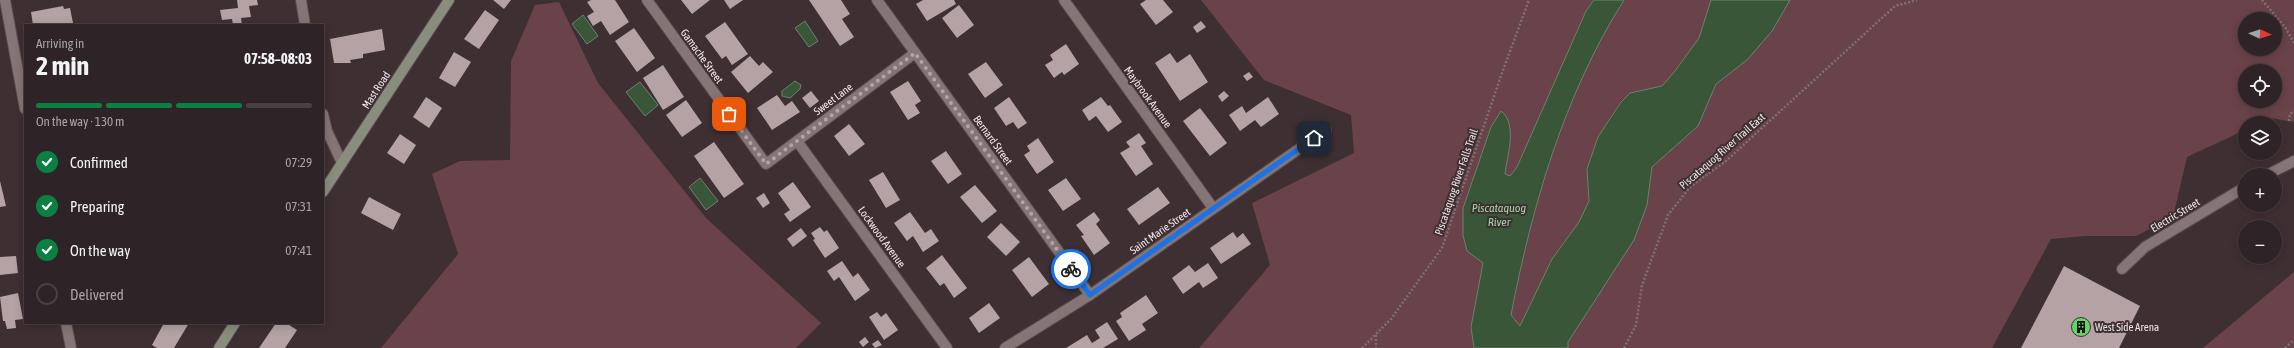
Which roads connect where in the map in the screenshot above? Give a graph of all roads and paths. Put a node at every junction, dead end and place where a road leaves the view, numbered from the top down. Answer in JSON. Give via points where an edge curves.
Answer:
{"nodes":[{"id":1,"x":5,"y":0,"type":"edge"},
{"id":2,"x":301,"y":0,"type":"edge"},
{"id":3,"x":449,"y":0,"type":"edge"},
{"id":4,"x":647,"y":0,"type":"edge"},
{"id":5,"x":877,"y":0,"type":"edge"},
{"id":6,"x":1064,"y":0,"type":"edge"},
{"id":7,"x":1529,"y":0,"type":"edge"},
{"id":8,"x":1916,"y":0,"type":"edge"},
{"id":9,"x":2262,"y":0,"type":"edge"},
{"id":10,"x":305,"y":24,"type":"edge"},
{"id":11,"x":2294,"y":44,"type":"edge"},
{"id":12,"x":915,"y":53,"type":"junction"},
{"id":13,"x":24,"y":104,"type":"edge"},
{"id":14,"x":2294,"y":111,"type":"edge"},
{"id":15,"x":324,"y":118,"type":"edge"},
{"id":16,"x":2289,"y":121,"type":"dead end"},
{"id":17,"x":1326,"y":130,"type":"dead end"},
{"id":18,"x":797,"y":141,"type":"junction"},
{"id":19,"x":2294,"y":160,"type":"edge"},
{"id":20,"x":342,"y":163,"type":"junction"},
{"id":21,"x":766,"y":164,"type":"joint"},
{"id":22,"x":2280,"y":168,"type":"edge"},
{"id":23,"x":324,"y":190,"type":"edge"},
{"id":24,"x":2238,"y":191,"type":"edge"},
{"id":25,"x":1213,"y":208,"type":"junction"},
{"id":26,"x":2122,"y":269,"type":"dead end"},
{"id":27,"x":1090,"y":295,"type":"junction"},
{"id":28,"x":66,"y":324,"type":"edge"},
{"id":29,"x":234,"y":324,"type":"edge"},
{"id":30,"x":1376,"y":334,"type":"junction"},
{"id":31,"x":2294,"y":340,"type":"edge"},
{"id":32,"x":71,"y":348,"type":"edge"},
{"id":33,"x":219,"y":348,"type":"edge"},
{"id":34,"x":947,"y":348,"type":"edge"},
{"id":35,"x":1005,"y":348,"type":"edge"},
{"id":36,"x":1362,"y":348,"type":"edge"},
{"id":37,"x":1376,"y":348,"type":"edge"},
{"id":38,"x":1624,"y":348,"type":"edge"},
{"id":39,"x":2285,"y":348,"type":"edge"}],
"edges":[{"from":1,"to":13,"type":"street"},
{"from":2,"to":10,"type":"street"},
{"from":3,"to":20,"type":"main road","name":"Mast Road"},
{"from":4,"to":21,"type":"street","name":"Gamache Street"},
{"from":5,"to":12,"type":"street","name":"Bernard Street"},
{"from":6,"to":25,"type":"street","name":"Maybrook Avenue"},
{"from":7,"to":30,"type":"path","name":"Piscataquog River Falls Trail","via":[[1442,248],[1391,319]]},
{"from":8,"to":38,"type":"path","name":"Piscataquog River Trail East","via":[[1895,6],[1726,160],[1690,187],[1668,215],[1642,285],[1636,325]]},
{"from":9,"to":11,"type":"path","via":[[2285,27]]},
{"from":12,"to":18,"type":"street","name":"Sweet Lane"},
{"from":12,"to":27,"type":"street","name":"Bernard Street"},
{"from":14,"to":16,"type":"path","via":[[2290,114]]},
{"from":15,"to":20,"type":"street"},
{"from":17,"to":25,"type":"street","name":"Saint Marie Street"},
{"from":18,"to":21,"type":"street","name":"Sweet Lane"},
{"from":18,"to":34,"type":"street","name":"Lockwood Avenue"},
{"from":19,"to":22,"type":"street"},
{"from":20,"to":23,"type":"main road","name":"Mast Road"},
{"from":24,"to":26,"type":"street","name":"Electric Street","via":[[2145,247]]},
{"from":25,"to":27,"type":"street","name":"Saint Marie Street"},
{"from":27,"to":35,"type":"street","name":"Saint Marie Street"},
{"from":28,"to":32,"type":"street"},
{"from":29,"to":33,"type":"main road"},
{"from":30,"to":36,"type":"path","name":"Piscataquog River Falls Trail"},
{"from":30,"to":37,"type":"path"},
{"from":31,"to":39,"type":"path"}]}
